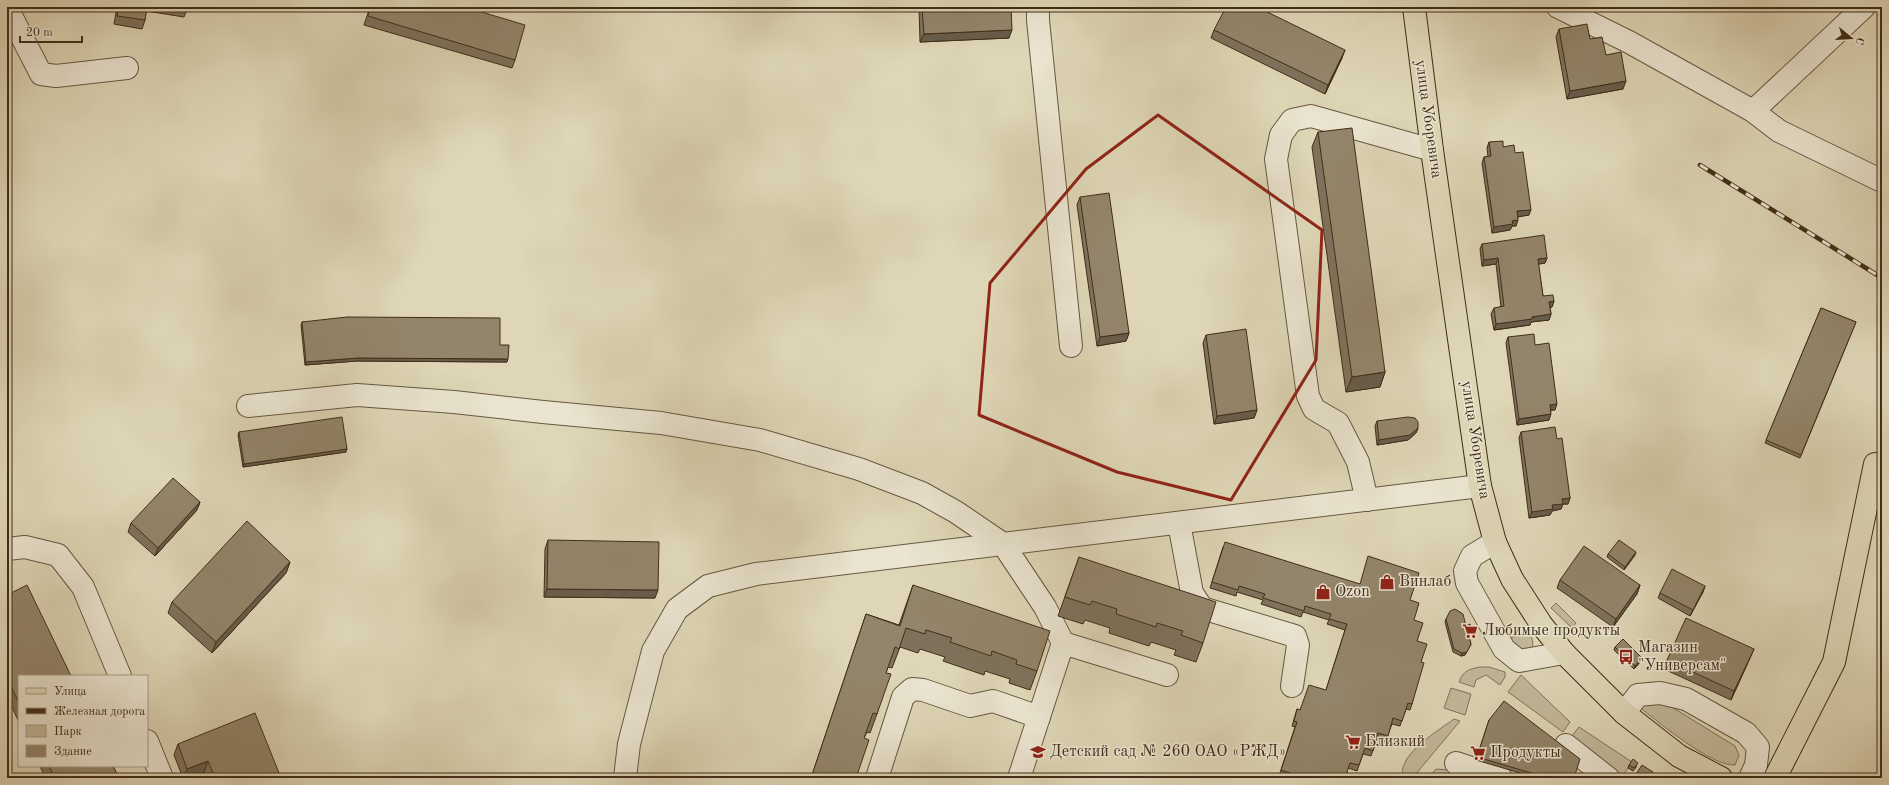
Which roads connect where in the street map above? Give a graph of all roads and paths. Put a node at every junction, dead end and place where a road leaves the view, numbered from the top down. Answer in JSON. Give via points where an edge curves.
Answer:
{"nodes":[{"id":1,"x":1038,"y":7,"type":"edge"},
{"id":2,"x":1414,"y":7,"type":"edge"},
{"id":3,"x":1558,"y":7,"type":"edge"},
{"id":4,"x":1864,"y":7,"type":"edge"},
{"id":5,"x":7,"y":8,"type":"edge"},
{"id":6,"x":127,"y":68,"type":"dead end"},
{"id":7,"x":1752,"y":112,"type":"junction"},
{"id":8,"x":1432,"y":150,"type":"junction"},
{"id":9,"x":1882,"y":181,"type":"edge"},
{"id":10,"x":1071,"y":346,"type":"dead end"},
{"id":11,"x":248,"y":406,"type":"dead end"},
{"id":12,"x":1875,"y":464,"type":"dead end"},
{"id":13,"x":1480,"y":486,"type":"junction"},
{"id":14,"x":1367,"y":500,"type":"junction"},
{"id":15,"x":1179,"y":523,"type":"junction"},
{"id":16,"x":1496,"y":542,"type":"junction"},
{"id":17,"x":1003,"y":544,"type":"junction"},
{"id":18,"x":7,"y":549,"type":"edge"},
{"id":19,"x":1063,"y":643,"type":"junction"},
{"id":20,"x":1564,"y":653,"type":"junction"},
{"id":21,"x":120,"y":675,"type":"edge"},
{"id":22,"x":1167,"y":675,"type":"dead end"},
{"id":23,"x":1292,"y":686,"type":"dead end"},
{"id":24,"x":1624,"y":714,"type":"junction"},
{"id":25,"x":1039,"y":717,"type":"junction"},
{"id":26,"x":148,"y":743,"type":"edge"},
{"id":27,"x":1566,"y":745,"type":"dead end"},
{"id":28,"x":1456,"y":763,"type":"dead end"},
{"id":29,"x":162,"y":778,"type":"edge"},
{"id":30,"x":624,"y":778,"type":"edge"},
{"id":31,"x":877,"y":778,"type":"edge"},
{"id":32,"x":1019,"y":778,"type":"edge"},
{"id":33,"x":1501,"y":778,"type":"edge"},
{"id":34,"x":1608,"y":778,"type":"edge"},
{"id":35,"x":1721,"y":778,"type":"edge"},
{"id":36,"x":1750,"y":778,"type":"edge"},
{"id":37,"x":1776,"y":778,"type":"edge"}],
"edges":[{"from":1,"to":10,"type":"street"},
{"from":2,"to":8,"type":"main road","name":"улица Уборевича"},
{"from":3,"to":7,"type":"street","via":[[1630,42]]},
{"from":4,"to":7,"type":"street"},
{"from":5,"to":6,"type":"street","via":[[41,74],[56,76]]},
{"from":7,"to":9,"type":"street","via":[[1779,131]]},
{"from":8,"to":13,"type":"main road","name":"улица Уборевича"},
{"from":8,"to":14,"type":"street","via":[[1312,116],[1292,120],[1281,135],[1276,159],[1308,396],[1314,409],[1338,423],[1358,462]]},
{"from":11,"to":17,"type":"street","via":[[357,395],[661,423],[760,440],[859,469],[922,493],[956,512]]},
{"from":12,"to":37,"type":"main road","via":[[1834,662]]},
{"from":13,"to":14,"type":"street"},
{"from":13,"to":16,"type":"main road","name":"улица Уборевича"},
{"from":14,"to":15,"type":"street"},
{"from":15,"to":17,"type":"street"},
{"from":15,"to":23,"type":"street","via":[[1192,593],[1202,608],[1295,636],[1298,645]]},
{"from":16,"to":20,"type":"main road","name":"улица Уборевича","via":[[1512,580]]},
{"from":16,"to":20,"type":"street","via":[[1472,556],[1465,571],[1467,583],[1504,648],[1519,661]]},
{"from":17,"to":19,"type":"street","via":[[1045,607]]},
{"from":17,"to":30,"type":"street","via":[[756,574],[708,586],[677,609],[653,651],[629,744]]},
{"from":18,"to":21,"type":"street","via":[[25,547],[58,555],[83,587]]},
{"from":19,"to":22,"type":"street"},
{"from":19,"to":25,"type":"street"},
{"from":20,"to":24,"type":"main road","name":"улица Уборевича"},
{"from":24,"to":35,"type":"main road","name":"улица Уборевича","via":[[1679,756]]},
{"from":24,"to":36,"type":"street","via":[[1638,695],[1660,693],[1686,699],[1746,733],[1758,748],[1756,765]]},
{"from":25,"to":31,"type":"street","via":[[993,701],[970,706],[923,690],[912,689],[903,698]]},
{"from":25,"to":32,"type":"street"},
{"from":26,"to":29,"type":"street"},
{"from":27,"to":34,"type":"street"},
{"from":28,"to":33,"type":"street"}]}
